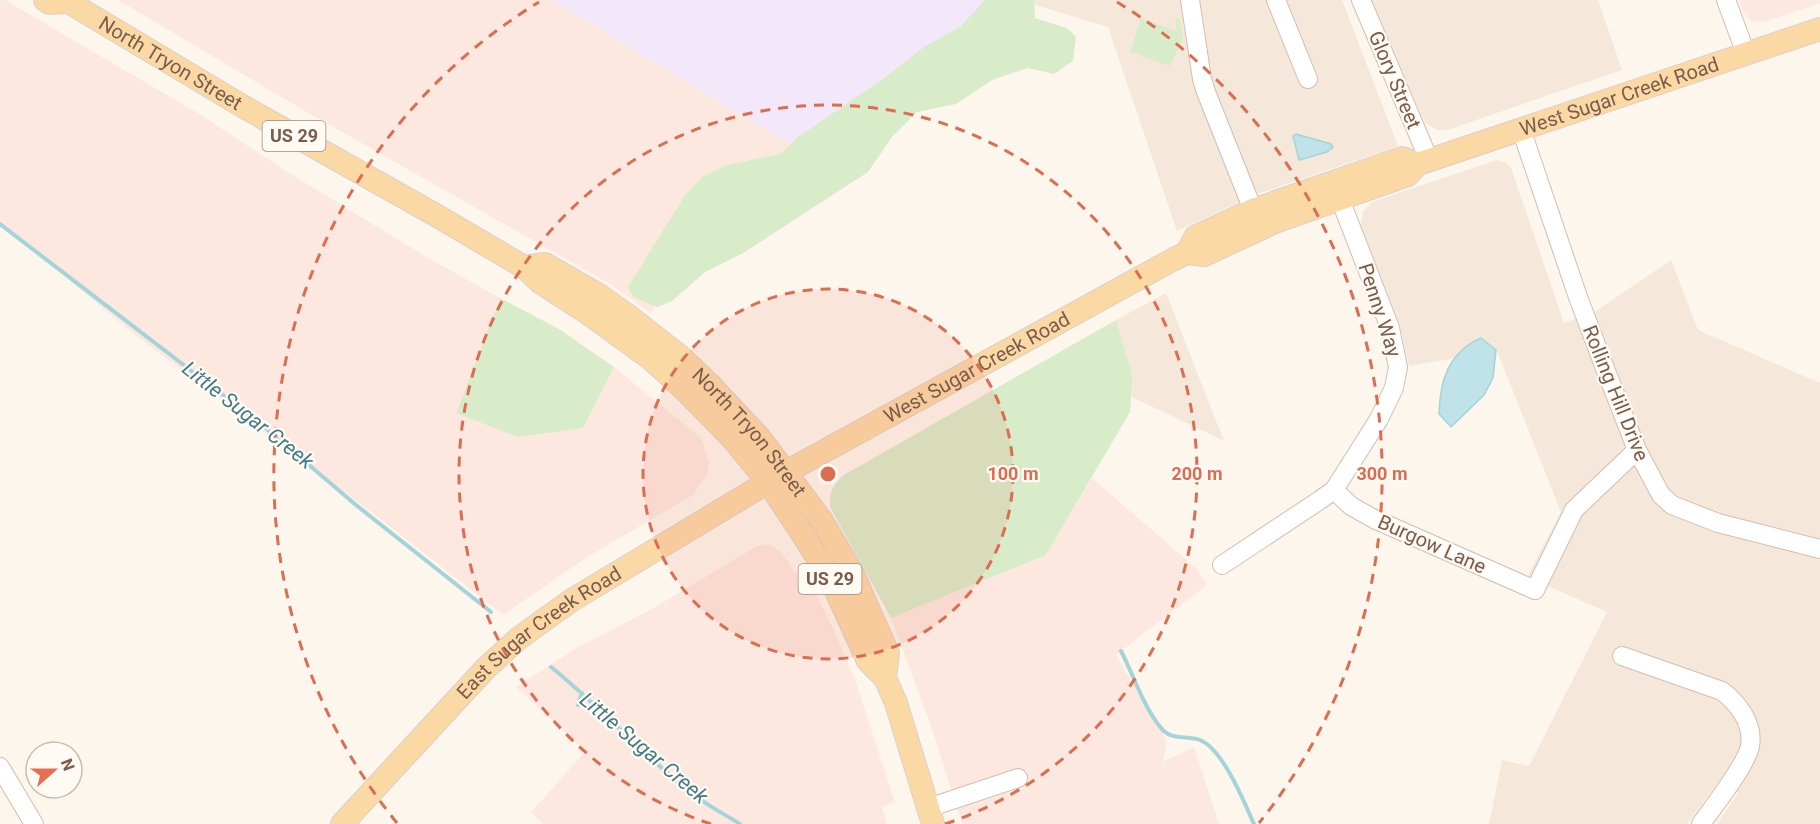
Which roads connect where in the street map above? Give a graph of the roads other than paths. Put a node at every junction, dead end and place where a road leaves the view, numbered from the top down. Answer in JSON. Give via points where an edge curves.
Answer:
{"nodes":[{"id":1,"x":1190,"y":0,"type":"edge"},
{"id":2,"x":1276,"y":0,"type":"edge"},
{"id":3,"x":1361,"y":0,"type":"edge"},
{"id":4,"x":1726,"y":0,"type":"edge"},
{"id":5,"x":59,"y":1,"type":"edge"},
{"id":6,"x":1820,"y":29,"type":"edge"},
{"id":7,"x":1746,"y":54,"type":"junction"},
{"id":8,"x":1308,"y":80,"type":"dead end"},
{"id":9,"x":1521,"y":129,"type":"junction"},
{"id":10,"x":1424,"y":162,"type":"junction"},
{"id":11,"x":1340,"y":199,"type":"junction"},
{"id":12,"x":1253,"y":210,"type":"junction"},
{"id":13,"x":1187,"y":253,"type":"junction"},
{"id":14,"x":1637,"y":450,"type":"junction"},
{"id":15,"x":777,"y":478,"type":"junction"},
{"id":16,"x":1334,"y":489,"type":"junction"},
{"id":17,"x":1820,"y":549,"type":"edge"},
{"id":18,"x":1222,"y":565,"type":"dead end"},
{"id":19,"x":1622,"y":656,"type":"dead end"},
{"id":20,"x":0,"y":767,"type":"edge"},
{"id":21,"x":1018,"y":778,"type":"dead end"},
{"id":22,"x":931,"y":816,"type":"edge"},
{"id":23,"x":34,"y":824,"type":"edge"},
{"id":24,"x":342,"y":824,"type":"edge"},
{"id":25,"x":1701,"y":824,"type":"edge"}],
"edges":[{"from":1,"to":12,"type":"street","via":[[1202,79]]},
{"from":2,"to":8,"type":"street"},
{"from":3,"to":10,"type":"street","name":"Glory Street"},
{"from":4,"to":7,"type":"street"},
{"from":5,"to":15,"type":"main road","name":"North Tryon Street","number":"US 29","via":[[524,267],[545,264],[598,295],[657,337],[737,412],[763,442]]},
{"from":6,"to":7,"type":"main road","name":"West Sugar Creek Road"},
{"from":7,"to":9,"type":"main road","name":"West Sugar Creek Road"},
{"from":9,"to":10,"type":"main road","name":"West Sugar Creek Road"},
{"from":9,"to":14,"type":"street","name":"Rolling Hill Drive","via":[[1578,297]]},
{"from":10,"to":11,"type":"main road","name":"West Sugar Creek Road","via":[[1408,175]]},
{"from":10,"to":12,"type":"main road","name":"West Sugar Creek Road","via":[[1402,158]]},
{"from":11,"to":13,"type":"main road","name":"West Sugar Creek Road","via":[[1275,222],[1204,255]]},
{"from":11,"to":16,"type":"street","name":"Penny Way","via":[[1390,328],[1398,367],[1394,388],[1379,419]]},
{"from":12,"to":13,"type":"main road","name":"West Sugar Creek Road","via":[[1195,237]]},
{"from":13,"to":15,"type":"main road","name":"West Sugar Creek Road"},
{"from":14,"to":16,"type":"street","name":"Burgow Lane","via":[[1574,510],[1535,591],[1374,519],[1351,506]]},
{"from":14,"to":17,"type":"street","name":"Rolling Hill Drive","via":[[1661,495],[1672,505],[1718,523]]},
{"from":15,"to":22,"type":"main road","name":"North Tryon Street","number":"US 29","via":[[868,661],[885,678],[897,704]]},
{"from":15,"to":24,"type":"main road","name":"East Sugar Creek Road","via":[[574,598],[519,638],[451,704]]},
{"from":16,"to":18,"type":"street","name":"Penny Way"},
{"from":19,"to":25,"type":"street","via":[[1722,691],[1744,717],[1750,740],[1747,756]]},
{"from":20,"to":23,"type":"street"},
{"from":21,"to":22,"type":"street"}]}
